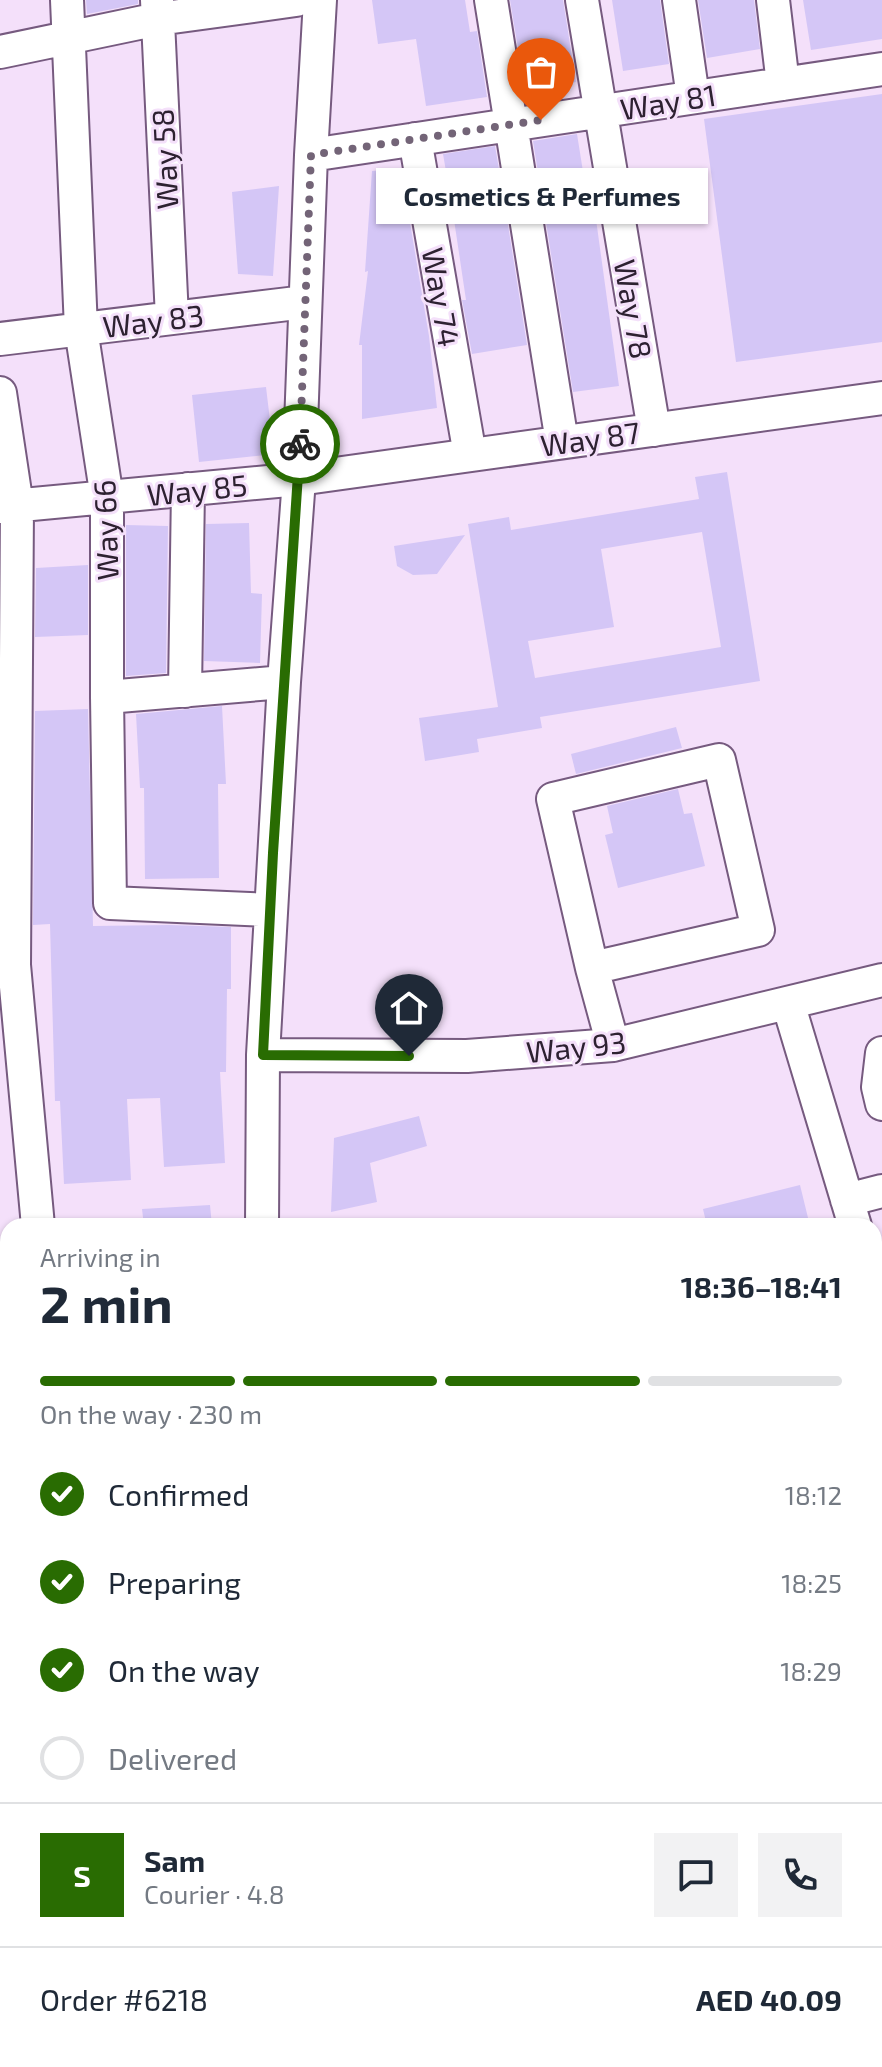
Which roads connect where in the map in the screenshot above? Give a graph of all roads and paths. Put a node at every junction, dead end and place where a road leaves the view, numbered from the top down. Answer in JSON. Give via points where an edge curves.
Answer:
{"nodes":[{"id":1,"x":67,"y":0,"type":"edge"},
{"id":2,"x":296,"y":0,"type":"edge"},
{"id":3,"x":320,"y":0,"type":"edge"},
{"id":4,"x":491,"y":0,"type":"edge"},
{"id":5,"x":582,"y":0,"type":"edge"},
{"id":6,"x":679,"y":0,"type":"edge"},
{"id":7,"x":773,"y":0,"type":"edge"},
{"id":8,"x":158,"y":10,"type":"edge"},
{"id":9,"x":68,"y":38,"type":"junction"},
{"id":10,"x":0,"y":52,"type":"edge"},
{"id":11,"x":882,"y":69,"type":"edge"},
{"id":12,"x":783,"y":84,"type":"junction"},
{"id":13,"x":693,"y":97,"type":"junction"},
{"id":14,"x":601,"y":111,"type":"junction"},
{"id":15,"x":511,"y":125,"type":"junction"},
{"id":16,"x":415,"y":139,"type":"junction"},
{"id":17,"x":311,"y":155,"type":"junction"},
{"id":18,"x":305,"y":302,"type":"junction"},
{"id":19,"x":172,"y":318,"type":"junction"},
{"id":20,"x":81,"y":329,"type":"junction"},
{"id":21,"x":0,"y":339,"type":"edge"},
{"id":22,"x":0,"y":393,"type":"edge"},
{"id":23,"x":882,"y":398,"type":"edge"},
{"id":24,"x":654,"y":430,"type":"junction"},
{"id":25,"x":562,"y":442,"type":"junction"},
{"id":26,"x":470,"y":455,"type":"junction"},
{"id":27,"x":299,"y":479,"type":"junction"},
{"id":28,"x":188,"y":489,"type":"junction"},
{"id":29,"x":107,"y":498,"type":"junction"},
{"id":30,"x":8,"y":506,"type":"edge"},
{"id":31,"x":284,"y":682,"type":"junction"},
{"id":32,"x":185,"y":691,"type":"junction"},
{"id":33,"x":107,"y":697,"type":"junction"},
{"id":34,"x":270,"y":910,"type":"junction"},
{"id":35,"x":7,"y":965,"type":"edge"},
{"id":36,"x":592,"y":968,"type":"junction"},
{"id":37,"x":882,"y":980,"type":"edge"},
{"id":38,"x":788,"y":1003,"type":"junction"},
{"id":39,"x":613,"y":1045,"type":"junction"},
{"id":40,"x":882,"y":1053,"type":"edge"},
{"id":41,"x":263,"y":1055,"type":"junction"},
{"id":42,"x":882,"y":1104,"type":"edge"},
{"id":43,"x":882,"y":1191,"type":"edge"},
{"id":44,"x":851,"y":1213,"type":"edge"},
{"id":45,"x":37,"y":1218,"type":"edge"},
{"id":46,"x":262,"y":1218,"type":"edge"}],
"edges":[{"from":1,"to":9,"type":"street","name":"Way 66"},
{"from":2,"to":8,"type":"street"},
{"from":3,"to":17,"type":"street"},
{"from":4,"to":15,"type":"street"},
{"from":5,"to":14,"type":"street","name":"Way 78"},
{"from":6,"to":13,"type":"street"},
{"from":7,"to":12,"type":"street"},
{"from":8,"to":9,"type":"street"},
{"from":8,"to":19,"type":"street","name":"Way 58"},
{"from":9,"to":10,"type":"street"},
{"from":9,"to":20,"type":"street","name":"Way 66"},
{"from":11,"to":12,"type":"street","name":"Way 81"},
{"from":12,"to":13,"type":"street","name":"Way 81"},
{"from":13,"to":14,"type":"street","name":"Way 81"},
{"from":14,"to":15,"type":"street","name":"Way 81"},
{"from":14,"to":24,"type":"street","name":"Way 78"},
{"from":15,"to":16,"type":"street","name":"Way 81"},
{"from":15,"to":25,"type":"street"},
{"from":16,"to":17,"type":"street","name":"Way 81"},
{"from":16,"to":26,"type":"street","name":"Way 74"},
{"from":17,"to":18,"type":"street"},
{"from":18,"to":19,"type":"street","name":"Way 83"},
{"from":18,"to":27,"type":"street"},
{"from":19,"to":20,"type":"street","name":"Way 83"},
{"from":20,"to":21,"type":"street","name":"Way 83"},
{"from":20,"to":29,"type":"street","name":"Way 66"},
{"from":22,"to":30,"type":"street"},
{"from":23,"to":24,"type":"street","name":"Way 87"},
{"from":24,"to":25,"type":"street","name":"Way 87"},
{"from":25,"to":26,"type":"street","name":"Way 87"},
{"from":26,"to":27,"type":"street","name":"Way 87"},
{"from":27,"to":28,"type":"street","name":"Way 85"},
{"from":27,"to":31,"type":"street"},
{"from":28,"to":29,"type":"street","name":"Way 85"},
{"from":28,"to":32,"type":"street"},
{"from":29,"to":30,"type":"street","name":"Way 85"},
{"from":29,"to":33,"type":"street","name":"Way 66"},
{"from":30,"to":35,"type":"street"},
{"from":31,"to":32,"type":"street"},
{"from":31,"to":34,"type":"street"},
{"from":32,"to":33,"type":"street"},
{"from":33,"to":34,"type":"street","name":"Way 66","via":[[110,903]]},
{"from":34,"to":41,"type":"street"},
{"from":35,"to":45,"type":"street"},
{"from":36,"to":36,"type":"street","via":[[553,799],[719,760],[758,930]]},
{"from":36,"to":39,"type":"street"},
{"from":37,"to":38,"type":"street","name":"Way 93"},
{"from":38,"to":39,"type":"street","name":"Way 93"},
{"from":38,"to":44,"type":"street"},
{"from":39,"to":41,"type":"street","name":"Way 93","via":[[467,1056]]},
{"from":40,"to":42,"type":"street"},
{"from":41,"to":46,"type":"street"},
{"from":43,"to":44,"type":"street"}]}
